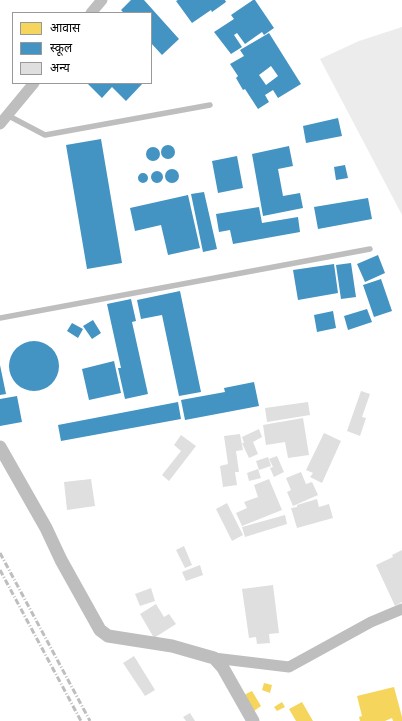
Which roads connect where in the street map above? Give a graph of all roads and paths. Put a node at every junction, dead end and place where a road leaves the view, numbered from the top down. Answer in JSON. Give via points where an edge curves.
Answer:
{"nodes":[{"id":1,"x":102,"y":0,"type":"edge"},
{"id":2,"x":92,"y":12,"type":"edge"},
{"id":3,"x":33,"y":84,"type":"edge"},
{"id":4,"x":210,"y":105,"type":"dead end"},
{"id":5,"x":8,"y":115,"type":"junction"},
{"id":6,"x":0,"y":124,"type":"edge"},
{"id":7,"x":370,"y":249,"type":"dead end"},
{"id":8,"x":0,"y":318,"type":"edge"},
{"id":9,"x":0,"y":447,"type":"edge"},
{"id":10,"x":402,"y":609,"type":"edge"},
{"id":11,"x":214,"y":658,"type":"junction"},
{"id":12,"x":253,"y":721,"type":"edge"}],
"edges":[{"from":1,"to":2,"type":"street"},
{"from":3,"to":5,"type":"street"},
{"from":4,"to":5,"type":"lane","via":[[45,135]]},
{"from":5,"to":6,"type":"street"},
{"from":7,"to":8,"type":"lane"},
{"from":9,"to":11,"type":"street","via":[[100,630],[108,636],[172,646]]},
{"from":10,"to":11,"type":"street","via":[[371,622],[288,667]]},
{"from":11,"to":12,"type":"street","via":[[223,668]]}]}
